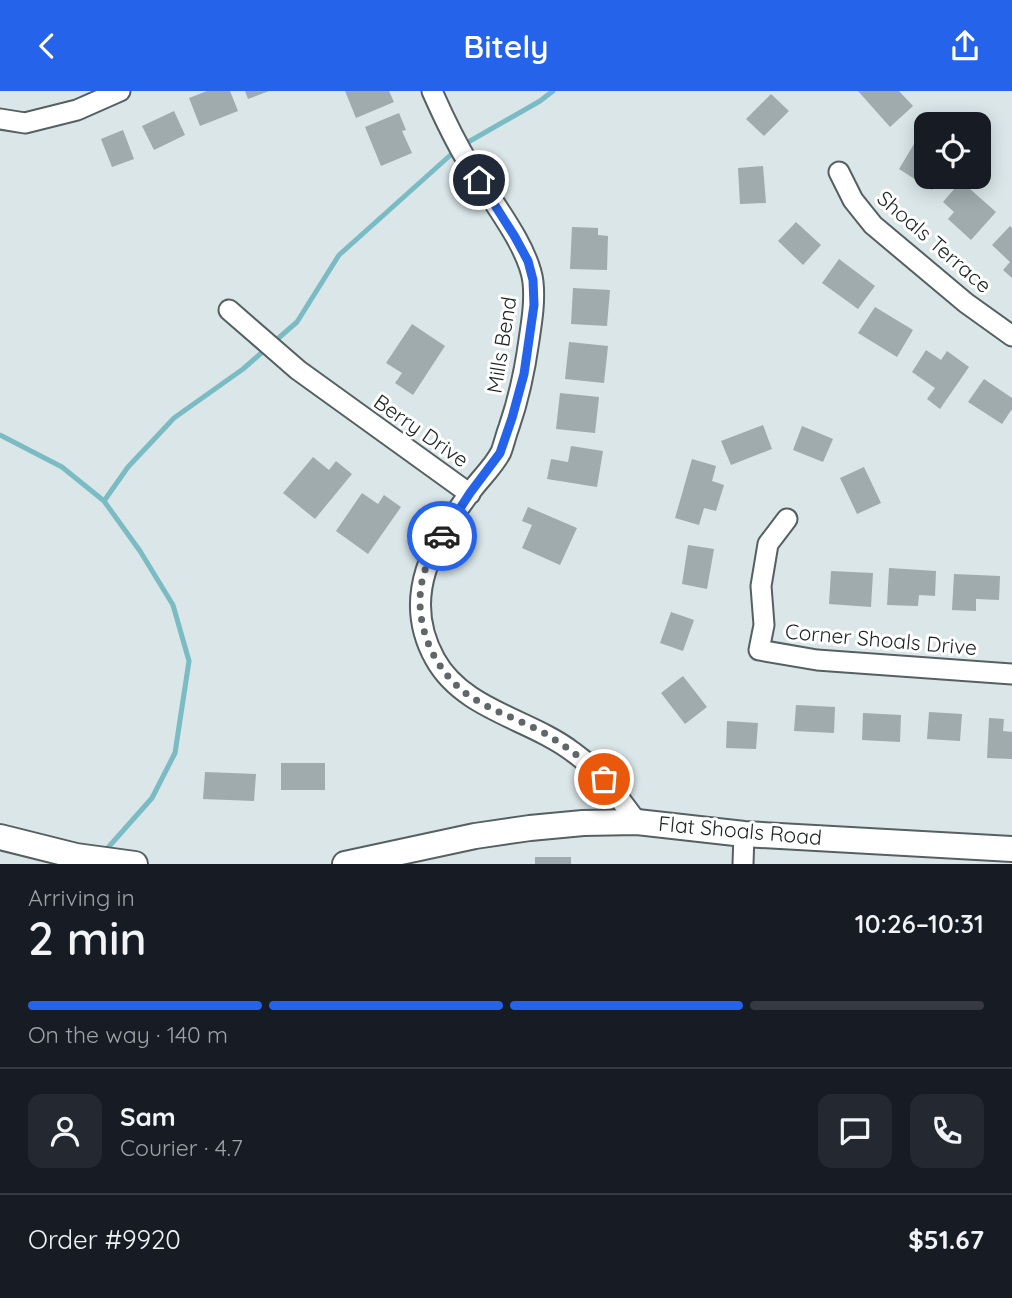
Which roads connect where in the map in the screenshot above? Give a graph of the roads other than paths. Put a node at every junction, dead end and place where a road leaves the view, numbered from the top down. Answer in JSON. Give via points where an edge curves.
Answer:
{"nodes":[{"id":1,"x":120,"y":91,"type":"edge"},
{"id":2,"x":432,"y":91,"type":"edge"},
{"id":3,"x":0,"y":119,"type":"edge"},
{"id":4,"x":839,"y":172,"type":"dead end"},
{"id":5,"x":229,"y":310,"type":"dead end"},
{"id":6,"x":1012,"y":336,"type":"edge"},
{"id":7,"x":470,"y":493,"type":"junction"},
{"id":8,"x":787,"y":519,"type":"dead end"},
{"id":9,"x":1012,"y":674,"type":"edge"},
{"id":10,"x":637,"y":822,"type":"junction"},
{"id":11,"x":744,"y":834,"type":"junction"},
{"id":12,"x":0,"y":837,"type":"edge"},
{"id":13,"x":1012,"y":849,"type":"edge"},
{"id":14,"x":135,"y":864,"type":"edge"},
{"id":15,"x":345,"y":864,"type":"edge"},
{"id":16,"x":743,"y":864,"type":"edge"}],
"edges":[{"from":1,"to":3,"type":"street","via":[[76,110],[25,123]]},
{"from":2,"to":7,"type":"street","name":"Mills Bend","via":[[469,164],[528,261],[533,280],[524,374],[512,418],[500,453]]},
{"from":4,"to":6,"type":"street","name":"Shoals Terrace","via":[[873,225]]},
{"from":5,"to":7,"type":"street","name":"Berry Drive","via":[[298,370]]},
{"from":7,"to":10,"type":"street","name":"Berry Drive","via":[[433,552],[421,589],[421,618],[435,659],[448,678],[475,700],[543,733],[581,758]]},
{"from":8,"to":9,"type":"street","name":"Corner Shoals Drive","via":[[768,544],[759,650],[817,660]]},
{"from":10,"to":11,"type":"main road","name":"Flat Shoals Road"},
{"from":10,"to":15,"type":"main road","name":"Flat Shoals Road","via":[[530,828]]},
{"from":11,"to":13,"type":"main road","name":"Flat Shoals Road"},
{"from":11,"to":16,"type":"street"},
{"from":12,"to":14,"type":"main road","via":[[76,856]]}]}
